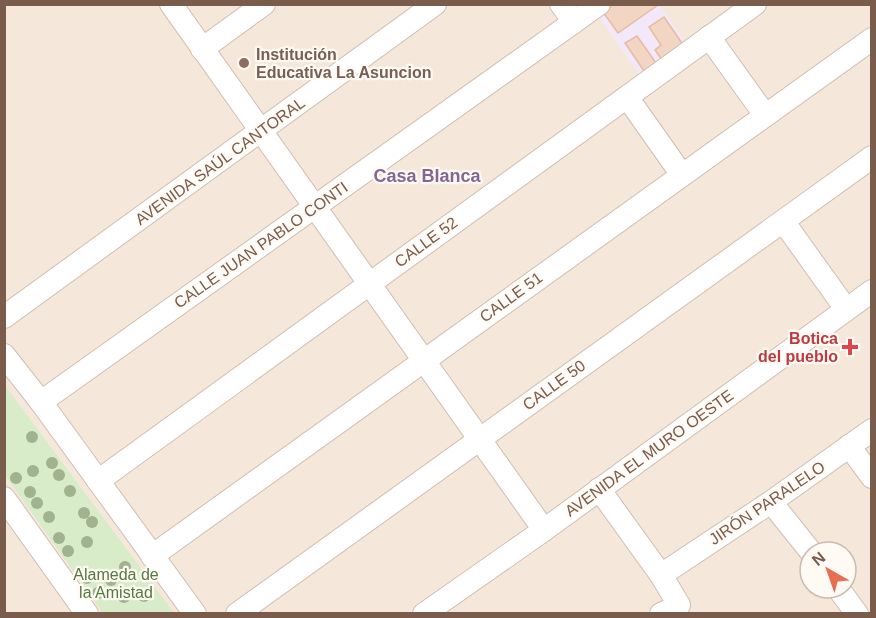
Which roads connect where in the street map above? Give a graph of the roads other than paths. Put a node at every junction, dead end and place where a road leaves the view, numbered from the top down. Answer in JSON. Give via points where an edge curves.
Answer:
{"nodes":[{"id":1,"x":171,"y":4,"type":"edge"},
{"id":2,"x":264,"y":4,"type":"edge"},
{"id":3,"x":435,"y":4,"type":"edge"},
{"id":4,"x":599,"y":4,"type":"edge"},
{"id":5,"x":755,"y":4,"type":"edge"},
{"id":6,"x":567,"y":13,"type":"edge"},
{"id":7,"x":709,"y":37,"type":"junction"},
{"id":8,"x":872,"y":39,"type":"edge"},
{"id":9,"x":202,"y":49,"type":"junction"},
{"id":10,"x":627,"y":97,"type":"junction"},
{"id":11,"x":765,"y":115,"type":"junction"},
{"id":12,"x":261,"y":131,"type":"junction"},
{"id":13,"x":872,"y":157,"type":"edge"},
{"id":14,"x":682,"y":175,"type":"junction"},
{"id":15,"x":315,"y":207,"type":"junction"},
{"id":16,"x":783,"y":221,"type":"junction"},
{"id":17,"x":369,"y":284,"type":"junction"},
{"id":18,"x":872,"y":291,"type":"edge"},
{"id":19,"x":846,"y":309,"type":"junction"},
{"id":20,"x":4,"y":317,"type":"edge"},
{"id":21,"x":4,"y":355,"type":"edge"},
{"id":22,"x":423,"y":361,"type":"junction"},
{"id":23,"x":41,"y":402,"type":"junction"},
{"id":24,"x":872,"y":430,"type":"edge"},
{"id":25,"x":479,"y":439,"type":"junction"},
{"id":26,"x":849,"y":446,"type":"junction"},
{"id":27,"x":872,"y":477,"type":"edge"},
{"id":28,"x":98,"y":481,"type":"junction"},
{"id":29,"x":599,"y":489,"type":"junction"},
{"id":30,"x":4,"y":498,"type":"edge"},
{"id":31,"x":771,"y":502,"type":"junction"},
{"id":32,"x":544,"y":530,"type":"junction"},
{"id":33,"x":801,"y":540,"type":"edge"},
{"id":34,"x":152,"y":556,"type":"junction"},
{"id":35,"x":662,"y":575,"type":"junction"},
{"id":36,"x":847,"y":600,"type":"edge"},
{"id":37,"x":670,"y":609,"type":"edge"},
{"id":38,"x":83,"y":612,"type":"edge"},
{"id":39,"x":195,"y":614,"type":"edge"},
{"id":40,"x":237,"y":614,"type":"edge"},
{"id":41,"x":424,"y":614,"type":"edge"},
{"id":42,"x":857,"y":614,"type":"edge"}],
"edges":[{"from":1,"to":9,"type":"street"},
{"from":2,"to":9,"type":"street"},
{"from":3,"to":12,"type":"street","name":"AVENIDA SAÚL CANTORAL"},
{"from":4,"to":6,"type":"street","name":"CALLE JUAN PABLO CONTI"},
{"from":5,"to":7,"type":"street","name":"CALLE 52"},
{"from":6,"to":15,"type":"street","name":"CALLE JUAN PABLO CONTI"},
{"from":7,"to":10,"type":"street","name":"CALLE 52"},
{"from":7,"to":11,"type":"street"},
{"from":8,"to":11,"type":"street","name":"CALLE 51"},
{"from":9,"to":12,"type":"street"},
{"from":10,"to":14,"type":"street"},
{"from":10,"to":17,"type":"street","name":"CALLE 52"},
{"from":11,"to":14,"type":"street","name":"CALLE 51"},
{"from":12,"to":15,"type":"street"},
{"from":12,"to":20,"type":"street","name":"AVENIDA SAÚL CANTORAL"},
{"from":13,"to":16,"type":"street","name":"CALLE 50"},
{"from":14,"to":22,"type":"street","name":"CALLE 51"},
{"from":15,"to":17,"type":"street"},
{"from":15,"to":23,"type":"street","name":"CALLE JUAN PABLO CONTI"},
{"from":16,"to":19,"type":"street"},
{"from":16,"to":25,"type":"street","name":"CALLE 50"},
{"from":17,"to":22,"type":"street"},
{"from":17,"to":28,"type":"street","name":"CALLE 52"},
{"from":18,"to":19,"type":"street","name":"AVENIDA EL MURO OESTE"},
{"from":19,"to":29,"type":"street","name":"AVENIDA EL MURO OESTE"},
{"from":21,"to":23,"type":"street"},
{"from":22,"to":25,"type":"street"},
{"from":22,"to":34,"type":"street","name":"CALLE 51"},
{"from":23,"to":28,"type":"street"},
{"from":24,"to":26,"type":"street","name":"JIRÓN PARALELO"},
{"from":25,"to":32,"type":"street"},
{"from":25,"to":40,"type":"street","name":"CALLE 50"},
{"from":26,"to":27,"type":"street"},
{"from":26,"to":31,"type":"street","name":"JIRÓN PARALELO"},
{"from":28,"to":34,"type":"street"},
{"from":29,"to":32,"type":"street","name":"AVENIDA EL MURO OESTE"},
{"from":29,"to":35,"type":"street"},
{"from":30,"to":38,"type":"street"},
{"from":31,"to":33,"type":"street"},
{"from":31,"to":35,"type":"street","name":"JIRÓN PARALELO"},
{"from":32,"to":41,"type":"street","name":"AVENIDA EL MURO OESTE"},
{"from":34,"to":39,"type":"street"},
{"from":35,"to":37,"type":"street"},
{"from":36,"to":42,"type":"street"}]}
